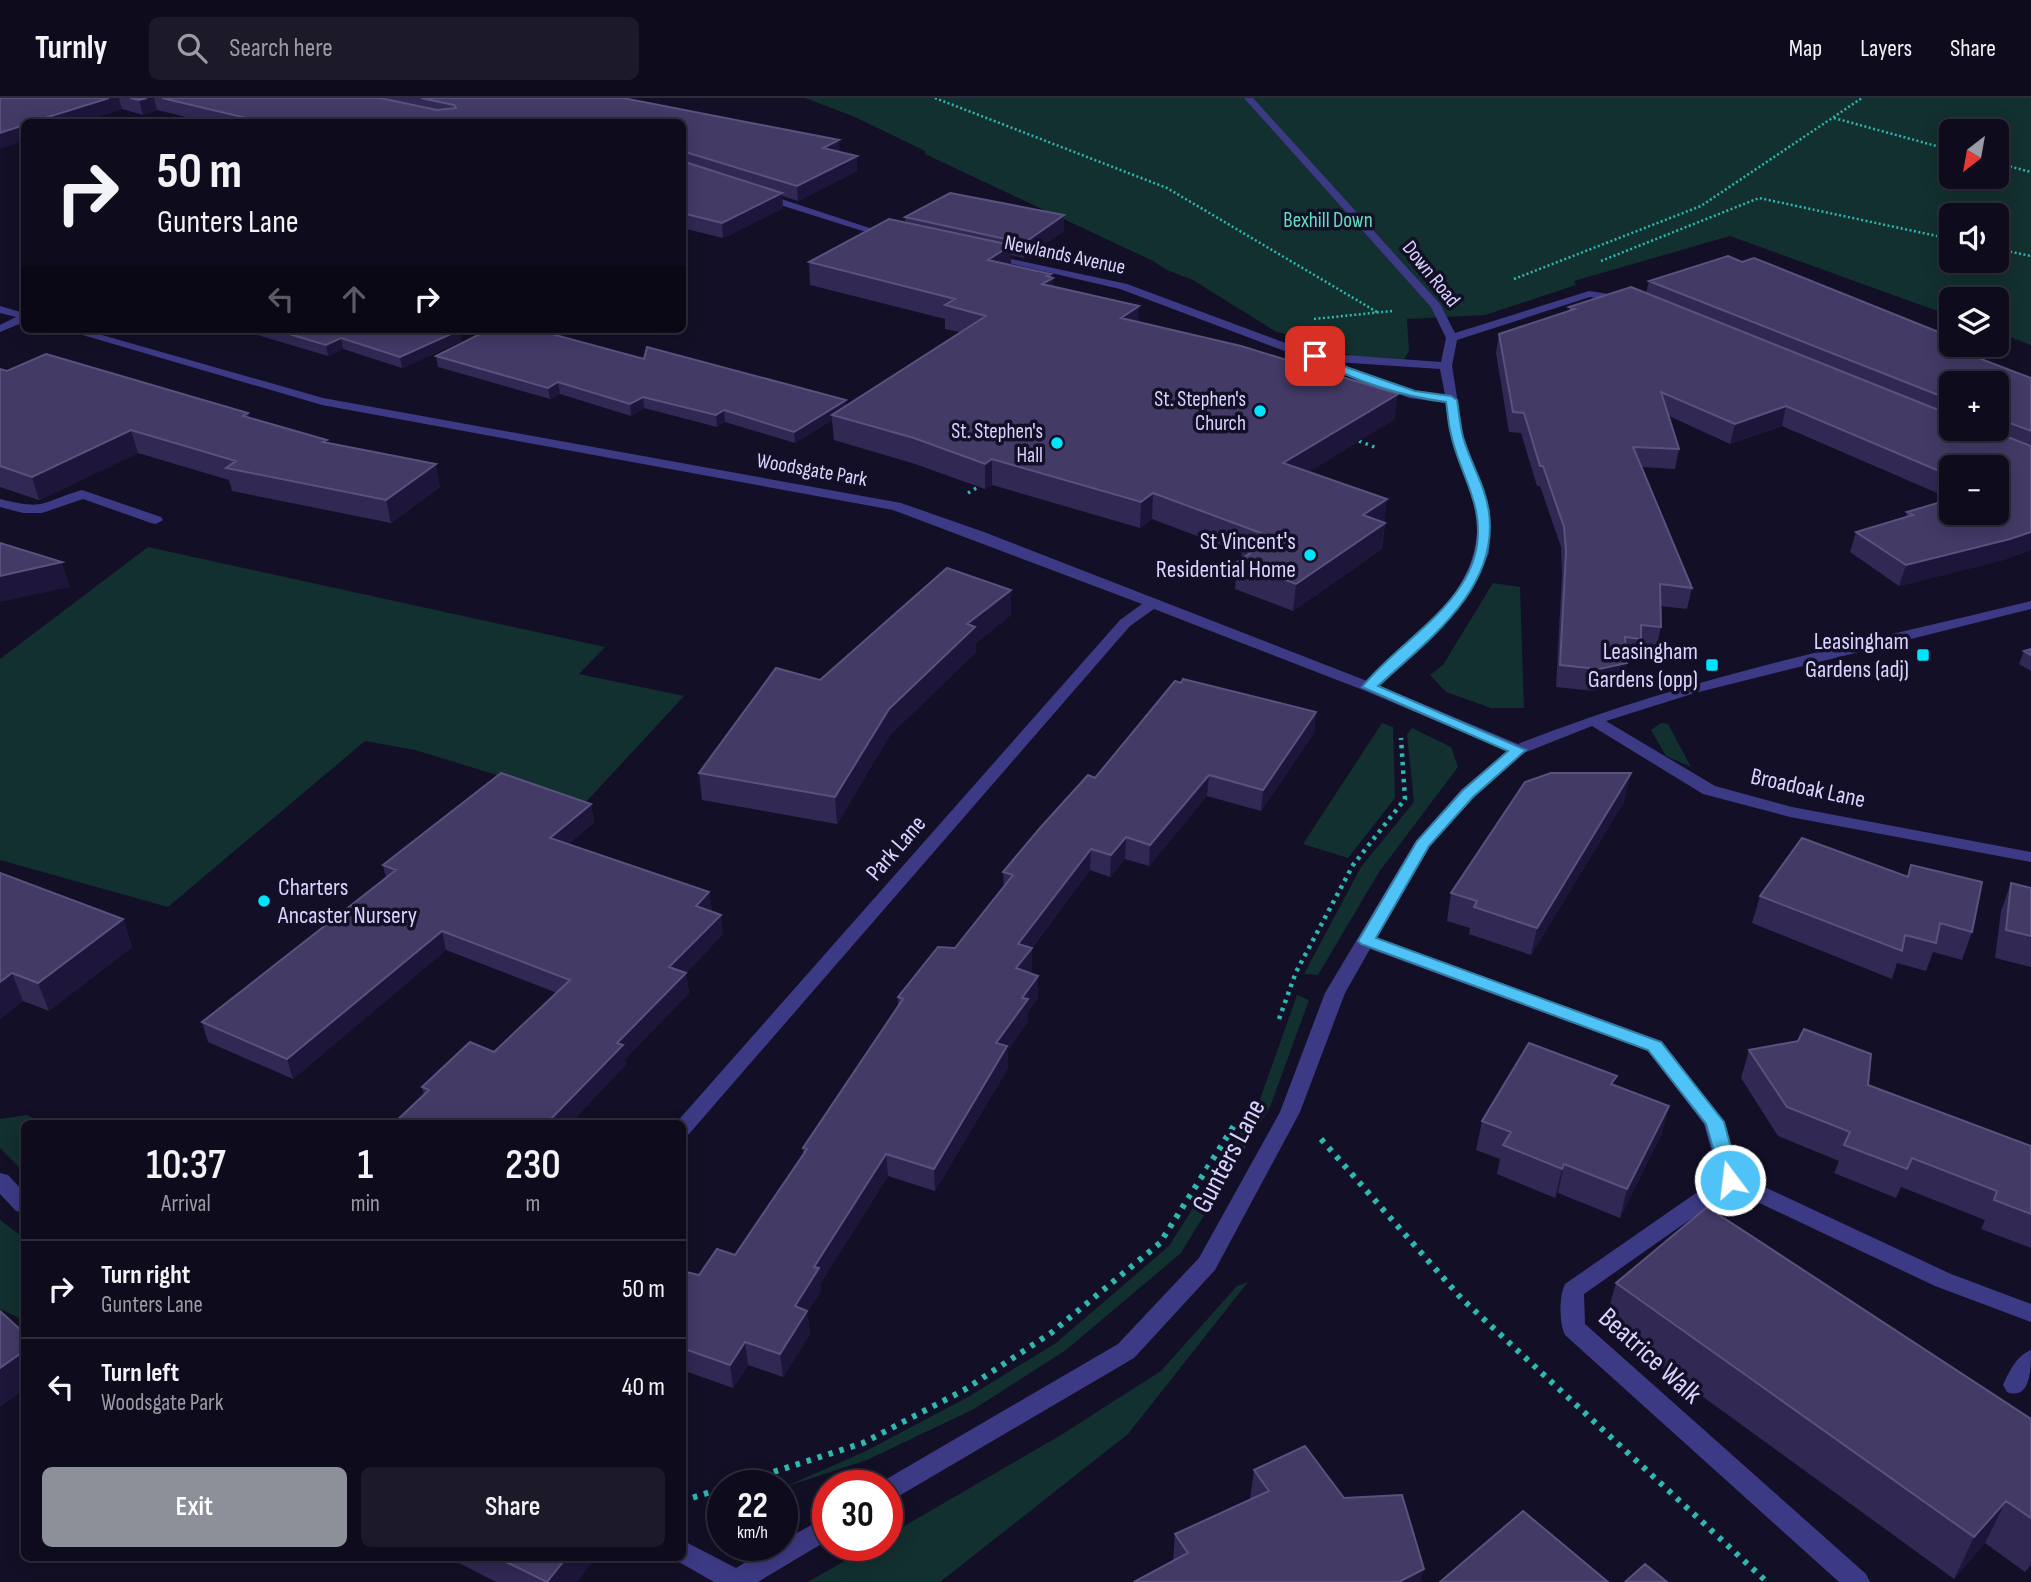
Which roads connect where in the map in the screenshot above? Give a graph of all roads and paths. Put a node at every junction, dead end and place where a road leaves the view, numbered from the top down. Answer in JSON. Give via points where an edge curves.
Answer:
{"nodes":[{"id":1,"x":935,"y":98,"type":"edge"},
{"id":2,"x":1248,"y":98,"type":"edge"},
{"id":3,"x":1862,"y":98,"type":"edge"},
{"id":4,"x":1833,"y":118,"type":"junction"},
{"id":5,"x":1939,"y":147,"type":"edge"},
{"id":6,"x":2009,"y":166,"type":"edge"},
{"id":7,"x":2031,"y":172,"type":"edge"},
{"id":8,"x":746,"y":190,"type":"edge"},
{"id":9,"x":1939,"y":236,"type":"edge"},
{"id":10,"x":896,"y":237,"type":"edge"},
{"id":11,"x":2009,"y":251,"type":"edge"},
{"id":12,"x":970,"y":254,"type":"edge"},
{"id":13,"x":2031,"y":256,"type":"edge"},
{"id":14,"x":1597,"y":262,"type":"dead end"},
{"id":15,"x":1508,"y":281,"type":"dead end"},
{"id":16,"x":1436,"y":306,"type":"junction"},
{"id":17,"x":1646,"y":306,"type":"edge"},
{"id":18,"x":0,"y":309,"type":"edge"},
{"id":19,"x":1378,"y":313,"type":"junction"},
{"id":20,"x":21,"y":316,"type":"edge"},
{"id":21,"x":21,"y":318,"type":"edge"},
{"id":22,"x":1314,"y":319,"type":"dead end"},
{"id":23,"x":0,"y":328,"type":"edge"},
{"id":24,"x":82,"y":333,"type":"edge"},
{"id":25,"x":1452,"y":338,"type":"junction"},
{"id":26,"x":1315,"y":356,"type":"junction"},
{"id":27,"x":1446,"y":366,"type":"junction"},
{"id":28,"x":1451,"y":400,"type":"junction"},
{"id":29,"x":1359,"y":441,"type":"edge"},
{"id":30,"x":1377,"y":447,"type":"dead end"},
{"id":31,"x":0,"y":503,"type":"edge"},
{"id":32,"x":156,"y":520,"type":"dead end"},
{"id":33,"x":1152,"y":604,"type":"junction"},
{"id":34,"x":2031,"y":605,"type":"edge"},
{"id":35,"x":1369,"y":687,"type":"junction"},
{"id":36,"x":1399,"y":700,"type":"junction"},
{"id":37,"x":1593,"y":720,"type":"junction"},
{"id":38,"x":1518,"y":750,"type":"junction"},
{"id":39,"x":2031,"y":857,"type":"edge"},
{"id":40,"x":1367,"y":941,"type":"junction"},
{"id":41,"x":1277,"y":1023,"type":"dead end"},
{"id":42,"x":1290,"y":1112,"type":"junction"},
{"id":43,"x":1241,"y":1114,"type":"dead end"},
{"id":44,"x":686,"y":1124,"type":"edge"},
{"id":45,"x":1730,"y":1180,"type":"junction"},
{"id":46,"x":0,"y":1181,"type":"edge"},
{"id":47,"x":21,"y":1202,"type":"edge"},
{"id":48,"x":2031,"y":1313,"type":"edge"},
{"id":49,"x":2031,"y":1360,"type":"edge"},
{"id":50,"x":2015,"y":1385,"type":"dead end"},
{"id":51,"x":779,"y":1470,"type":"edge"},
{"id":52,"x":903,"y":1483,"type":"edge"},
{"id":53,"x":707,"y":1493,"type":"edge"},
{"id":54,"x":686,"y":1500,"type":"edge"},
{"id":55,"x":812,"y":1537,"type":"edge"},
{"id":56,"x":686,"y":1552,"type":"edge"},
{"id":57,"x":736,"y":1582,"type":"edge"},
{"id":58,"x":1767,"y":1582,"type":"edge"},
{"id":59,"x":1857,"y":1582,"type":"edge"}],
"edges":[{"from":1,"to":19,"type":"path","via":[[1167,188]]},
{"from":2,"to":16,"type":"street","name":"Down Road"},
{"from":3,"to":4,"type":"path"},
{"from":4,"to":5,"type":"path"},
{"from":4,"to":15,"type":"path","via":[[1701,206]]},
{"from":6,"to":7,"type":"path"},
{"from":8,"to":10,"type":"street"},
{"from":9,"to":14,"type":"path","via":[[1759,198]]},
{"from":11,"to":13,"type":"path"},
{"from":12,"to":26,"type":"street","name":"Newlands Avenue","via":[[1123,286]]},
{"from":16,"to":19,"type":"path"},
{"from":16,"to":25,"type":"street","name":"Down Road"},
{"from":17,"to":25,"type":"street","via":[[1611,295],[1589,294]]},
{"from":18,"to":20,"type":"street"},
{"from":19,"to":22,"type":"path"},
{"from":21,"to":23,"type":"street"},
{"from":24,"to":33,"type":"street","name":"Woodsgate Park","via":[[322,401],[896,506]]},
{"from":25,"to":27,"type":"street","name":"Down Road"},
{"from":26,"to":27,"type":"street","name":"Newlands Avenue"},
{"from":26,"to":28,"type":"street","name":"Newlands Avenue","via":[[1413,395]]},
{"from":27,"to":28,"type":"street","name":"Down Road"},
{"from":28,"to":35,"type":"street","name":"Down Road","via":[[1457,435],[1483,512],[1482,553],[1465,590],[1438,624]]},
{"from":29,"to":30,"type":"path"},
{"from":31,"to":32,"type":"street","via":[[23,511],[45,509],[82,494]]},
{"from":33,"to":35,"type":"street","name":"Woodsgate Park"},
{"from":33,"to":44,"type":"street","name":"Park Lane","via":[[1125,623]]},
{"from":34,"to":37,"type":"street","name":"Gunters Lane","via":[[1689,690]]},
{"from":35,"to":36,"type":"street","name":"Woodsgate Park"},
{"from":36,"to":38,"type":"street","name":"Woodsgate Park"},
{"from":36,"to":41,"type":"path","via":[[1405,799],[1353,864],[1296,972]]},
{"from":37,"to":38,"type":"street","name":"Gunters Lane"},
{"from":37,"to":39,"type":"street","name":"Broadoak Lane","via":[[1709,790],[1790,812]]},
{"from":38,"to":40,"type":"street","name":"Gunters Lane","via":[[1467,794],[1423,844]]},
{"from":40,"to":42,"type":"street","name":"Gunters Lane","via":[[1335,993]]},
{"from":40,"to":45,"type":"street","via":[[1655,1046],[1714,1122]]},
{"from":42,"to":52,"type":"street","name":"Gunters Lane","via":[[1207,1264],[1126,1352]]},
{"from":42,"to":58,"type":"path","via":[[1318,1135],[1461,1298]]},
{"from":43,"to":51,"type":"path","via":[[1160,1243],[1051,1334],[964,1390],[863,1443]]},
{"from":45,"to":48,"type":"street","via":[[1943,1280]]},
{"from":45,"to":59,"type":"street","name":"Beatrice Walk","via":[[1573,1290],[1573,1328]]},
{"from":46,"to":47,"type":"street"},
{"from":49,"to":50,"type":"street"},
{"from":53,"to":54,"type":"path"},
{"from":55,"to":57,"type":"street"},
{"from":56,"to":57,"type":"street"}]}
